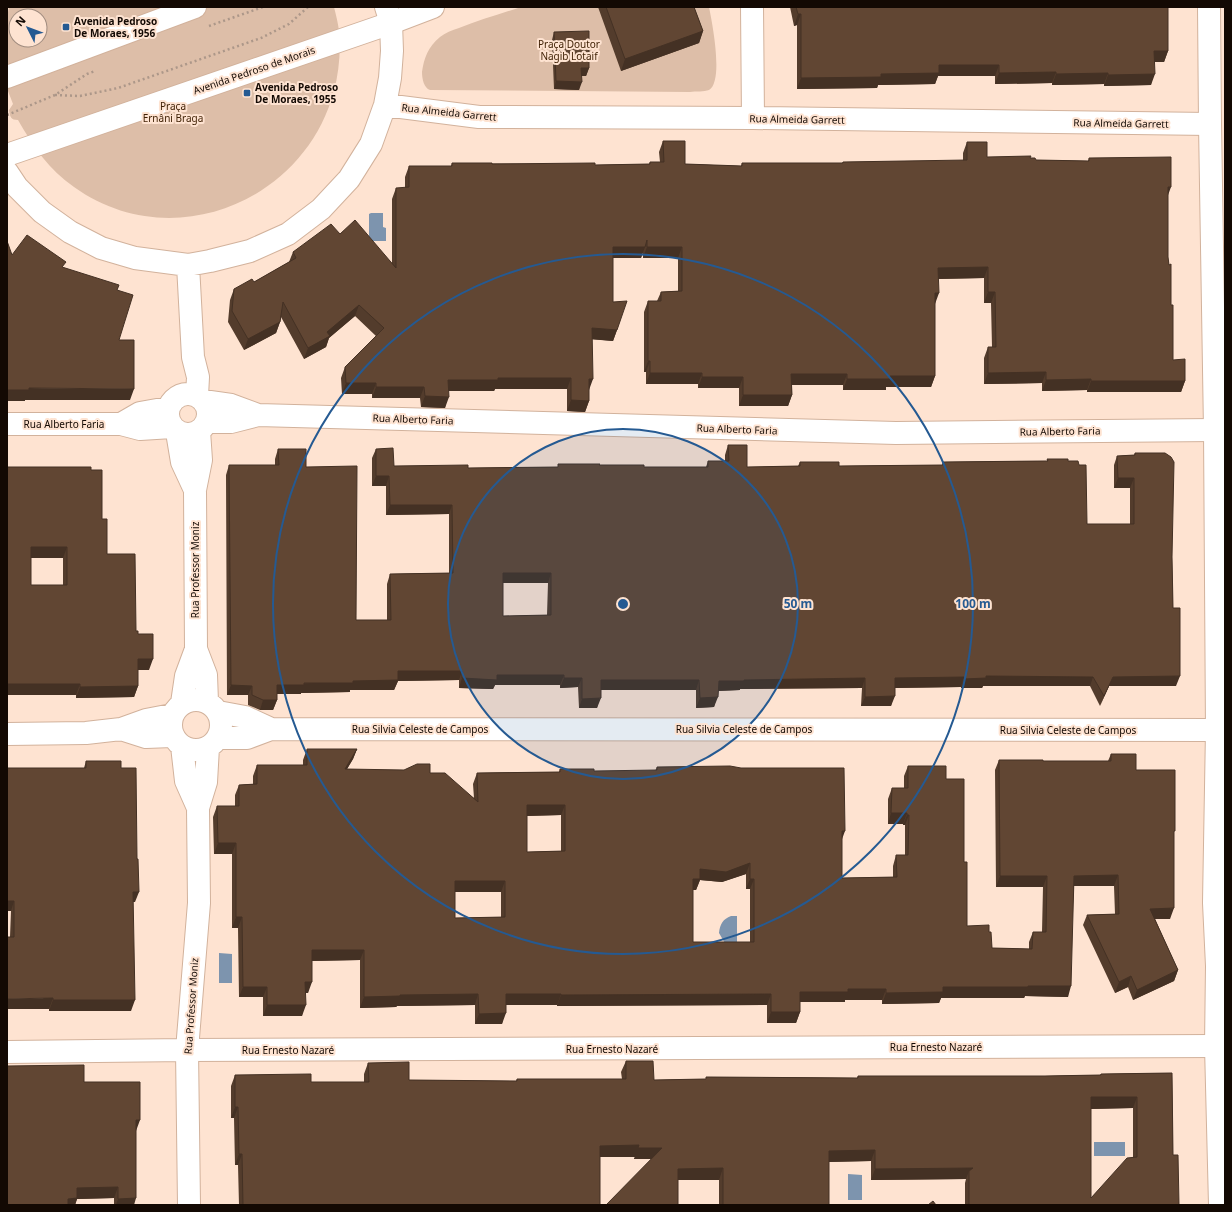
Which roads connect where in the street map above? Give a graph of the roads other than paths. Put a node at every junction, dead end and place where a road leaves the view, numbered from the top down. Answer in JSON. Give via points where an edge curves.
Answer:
{"nodes":[{"id":1,"x":195,"y":7,"type":"edge"},
{"id":2,"x":433,"y":7,"type":"edge"},
{"id":3,"x":752,"y":7,"type":"edge"},
{"id":4,"x":1209,"y":7,"type":"edge"},
{"id":5,"x":388,"y":15,"type":"edge"},
{"id":6,"x":7,"y":77,"type":"edge"},
{"id":7,"x":385,"y":105,"type":"junction"},
{"id":8,"x":753,"y":118,"type":"junction"},
{"id":9,"x":1210,"y":124,"type":"junction"},
{"id":10,"x":7,"y":155,"type":"edge"},
{"id":11,"x":7,"y":172,"type":"edge"},
{"id":12,"x":188,"y":265,"type":"junction"},
{"id":13,"x":1219,"y":301,"type":"edge"},
{"id":14,"x":188,"y":414,"type":"junction"},
{"id":15,"x":7,"y":424,"type":"edge"},
{"id":16,"x":1215,"y":430,"type":"junction"},
{"id":17,"x":196,"y":650,"type":"junction"},
{"id":18,"x":212,"y":707,"type":"junction"},
{"id":19,"x":177,"y":725,"type":"junction"},
{"id":20,"x":271,"y":729,"type":"junction"},
{"id":21,"x":1217,"y":730,"type":"junction"},
{"id":22,"x":7,"y":734,"type":"edge"},
{"id":23,"x":213,"y":743,"type":"junction"},
{"id":24,"x":198,"y":808,"type":"junction"},
{"id":25,"x":1219,"y":908,"type":"edge"},
{"id":26,"x":1216,"y":1046,"type":"junction"},
{"id":27,"x":187,"y":1050,"type":"junction"},
{"id":28,"x":7,"y":1052,"type":"edge"},
{"id":29,"x":189,"y":1205,"type":"edge"},
{"id":30,"x":1220,"y":1205,"type":"edge"}],
"edges":[{"from":1,"to":6,"type":"main road"},
{"from":2,"to":5,"type":"main road","name":"Avenida Pedroso de Morais"},
{"from":3,"to":8,"type":"main road"},
{"from":4,"to":9,"type":"main road"},
{"from":5,"to":7,"type":"main road","via":[[392,51]]},
{"from":5,"to":10,"type":"main road","name":"Avenida Pedroso de Morais"},
{"from":7,"to":8,"type":"main road","name":"Rua Almeida Garrett","via":[[479,117]]},
{"from":7,"to":12,"type":"main road","via":[[371,144],[349,179],[321,210],[288,234],[250,251]]},
{"from":8,"to":9,"type":"main road","name":"Rua Almeida Garrett"},
{"from":9,"to":13,"type":"main road"},
{"from":11,"to":12,"type":"main road","via":[[17,187],[42,212],[70,232],[101,248],[135,258]]},
{"from":12,"to":14,"type":"main road","name":"Rua Professor Moniz","via":[[193,357],[198,377]]},
{"from":13,"to":16,"type":"main road"},
{"from":14,"to":15,"type":"main road","name":"Rua Alberto Faria","via":[[140,429],[121,424]]},
{"from":14,"to":16,"type":"main road","name":"Rua Alberto Faria","via":[[231,422],[258,415],[896,433]]},
{"from":14,"to":17,"type":"main road","name":"Rua Professor Moniz","via":[[182,462],[194,490]]},
{"from":16,"to":21,"type":"main road"},
{"from":17,"to":18,"type":"main road","name":"Rua Professor Moniz","via":[[206,675]]},
{"from":17,"to":19,"type":"main road","name":"Rua Professor Moniz","via":[[186,676]]},
{"from":18,"to":19,"type":"main road","via":[[199,700],[190,700]]},
{"from":18,"to":20,"type":"main road","name":"Rua Silvia Celeste de Campos"},
{"from":18,"to":23,"type":"main road","via":[[221,719],[221,727]]},
{"from":19,"to":22,"type":"main road","via":[[146,737],[121,729],[86,733]]},
{"from":19,"to":23,"type":"main road","via":[[190,750],[198,750]]},
{"from":19,"to":24,"type":"main road","name":"Rua Professor Moniz","via":[[186,782]]},
{"from":20,"to":21,"type":"main road","name":"Rua Silvia Celeste de Campos"},
{"from":20,"to":23,"type":"main road","name":"Rua Silvia Celeste de Campos","via":[[247,738]]},
{"from":21,"to":25,"type":"main road"},
{"from":23,"to":24,"type":"main road","name":"Rua Professor Moniz"},
{"from":24,"to":27,"type":"main road","name":"Rua Professor Moniz","via":[[199,903]]},
{"from":25,"to":26,"type":"main road"},
{"from":26,"to":27,"type":"main road","name":"Rua Ernesto Nazaré"},
{"from":26,"to":30,"type":"main road"},
{"from":27,"to":28,"type":"main road","name":"Rua Ernesto Nazaré"},
{"from":27,"to":29,"type":"main road","name":"Rua Professor Moniz"}]}
